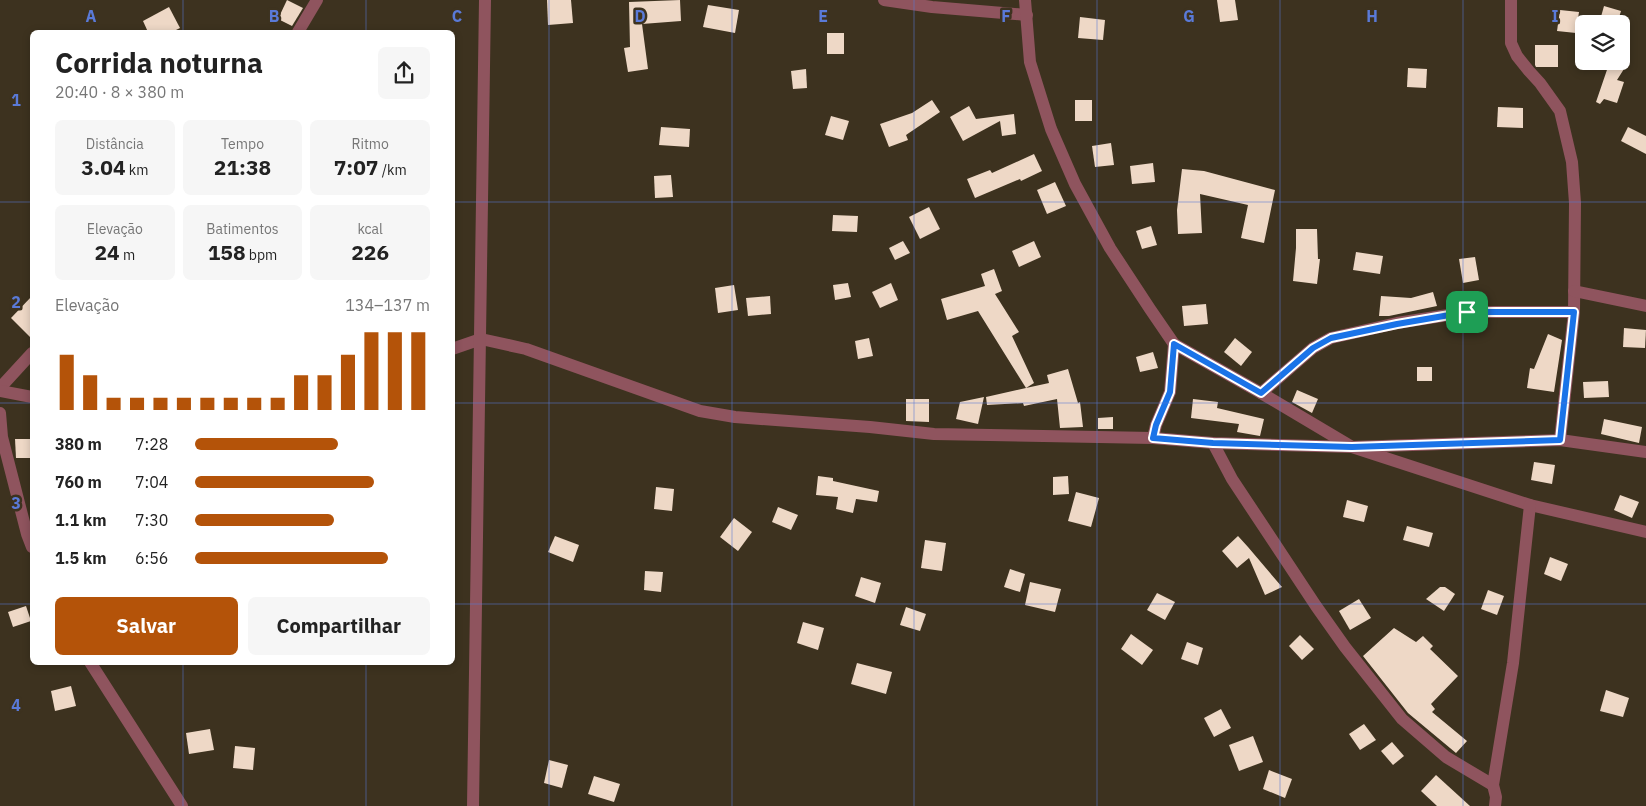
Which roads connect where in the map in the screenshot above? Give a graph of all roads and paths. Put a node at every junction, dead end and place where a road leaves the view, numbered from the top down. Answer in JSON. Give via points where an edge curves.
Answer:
{"nodes":[{"id":1,"x":317,"y":0,"type":"edge"},
{"id":2,"x":485,"y":0,"type":"edge"},
{"id":3,"x":884,"y":0,"type":"edge"},
{"id":4,"x":1026,"y":0,"type":"edge"},
{"id":5,"x":1511,"y":0,"type":"edge"},
{"id":6,"x":1027,"y":15,"type":"junction"},
{"id":7,"x":299,"y":30,"type":"edge"},
{"id":8,"x":1574,"y":291,"type":"junction"},
{"id":9,"x":1646,"y":306,"type":"edge"},
{"id":10,"x":1574,"y":312,"type":"junction"},
{"id":11,"x":481,"y":339,"type":"junction"},
{"id":12,"x":1174,"y":344,"type":"junction"},
{"id":13,"x":455,"y":348,"type":"edge"},
{"id":14,"x":30,"y":355,"type":"edge"},
{"id":15,"x":0,"y":389,"type":"edge"},
{"id":16,"x":1261,"y":393,"type":"junction"},
{"id":17,"x":30,"y":396,"type":"edge"},
{"id":18,"x":0,"y":413,"type":"edge"},
{"id":19,"x":1153,"y":438,"type":"junction"},
{"id":20,"x":1560,"y":440,"type":"junction"},
{"id":21,"x":1213,"y":443,"type":"junction"},
{"id":22,"x":1352,"y":447,"type":"junction"},
{"id":23,"x":1646,"y":452,"type":"edge"},
{"id":24,"x":1530,"y":506,"type":"junction"},
{"id":25,"x":1646,"y":532,"type":"edge"},
{"id":26,"x":30,"y":542,"type":"edge"},
{"id":27,"x":92,"y":665,"type":"edge"},
{"id":28,"x":1493,"y":785,"type":"junction"},
{"id":29,"x":182,"y":806,"type":"edge"},
{"id":30,"x":473,"y":806,"type":"edge"},
{"id":31,"x":1495,"y":806,"type":"edge"}],
"edges":[{"from":1,"to":7,"type":"street"},
{"from":2,"to":11,"type":"street"},
{"from":3,"to":6,"type":"street"},
{"from":4,"to":6,"type":"street"},
{"from":5,"to":8,"type":"street","via":[[1511,43],[1517,56],[1560,112],[1572,162]]},
{"from":6,"to":12,"type":"street","via":[[1030,62],[1052,129],[1075,184],[1110,248]]},
{"from":8,"to":9,"type":"street"},
{"from":8,"to":10,"type":"street"},
{"from":10,"to":16,"type":"street","via":[[1467,312],[1331,338],[1313,348]]},
{"from":10,"to":20,"type":"street"},
{"from":11,"to":13,"type":"street"},
{"from":11,"to":19,"type":"street","via":[[526,349],[700,411],[735,417],[934,434]]},
{"from":11,"to":30,"type":"street"},
{"from":12,"to":16,"type":"street"},
{"from":12,"to":19,"type":"street","via":[[1170,392]]},
{"from":14,"to":15,"type":"street"},
{"from":15,"to":17,"type":"street"},
{"from":16,"to":22,"type":"street"},
{"from":18,"to":26,"type":"street","via":[[2,437]]},
{"from":19,"to":21,"type":"street"},
{"from":20,"to":22,"type":"street"},
{"from":20,"to":23,"type":"street"},
{"from":21,"to":22,"type":"street"},
{"from":21,"to":28,"type":"street","via":[[1232,479],[1344,648],[1402,719],[1446,757]]},
{"from":22,"to":24,"type":"street"},
{"from":24,"to":25,"type":"street"},
{"from":24,"to":28,"type":"street","via":[[1514,663]]},
{"from":27,"to":29,"type":"street"},
{"from":28,"to":31,"type":"street"}]}
